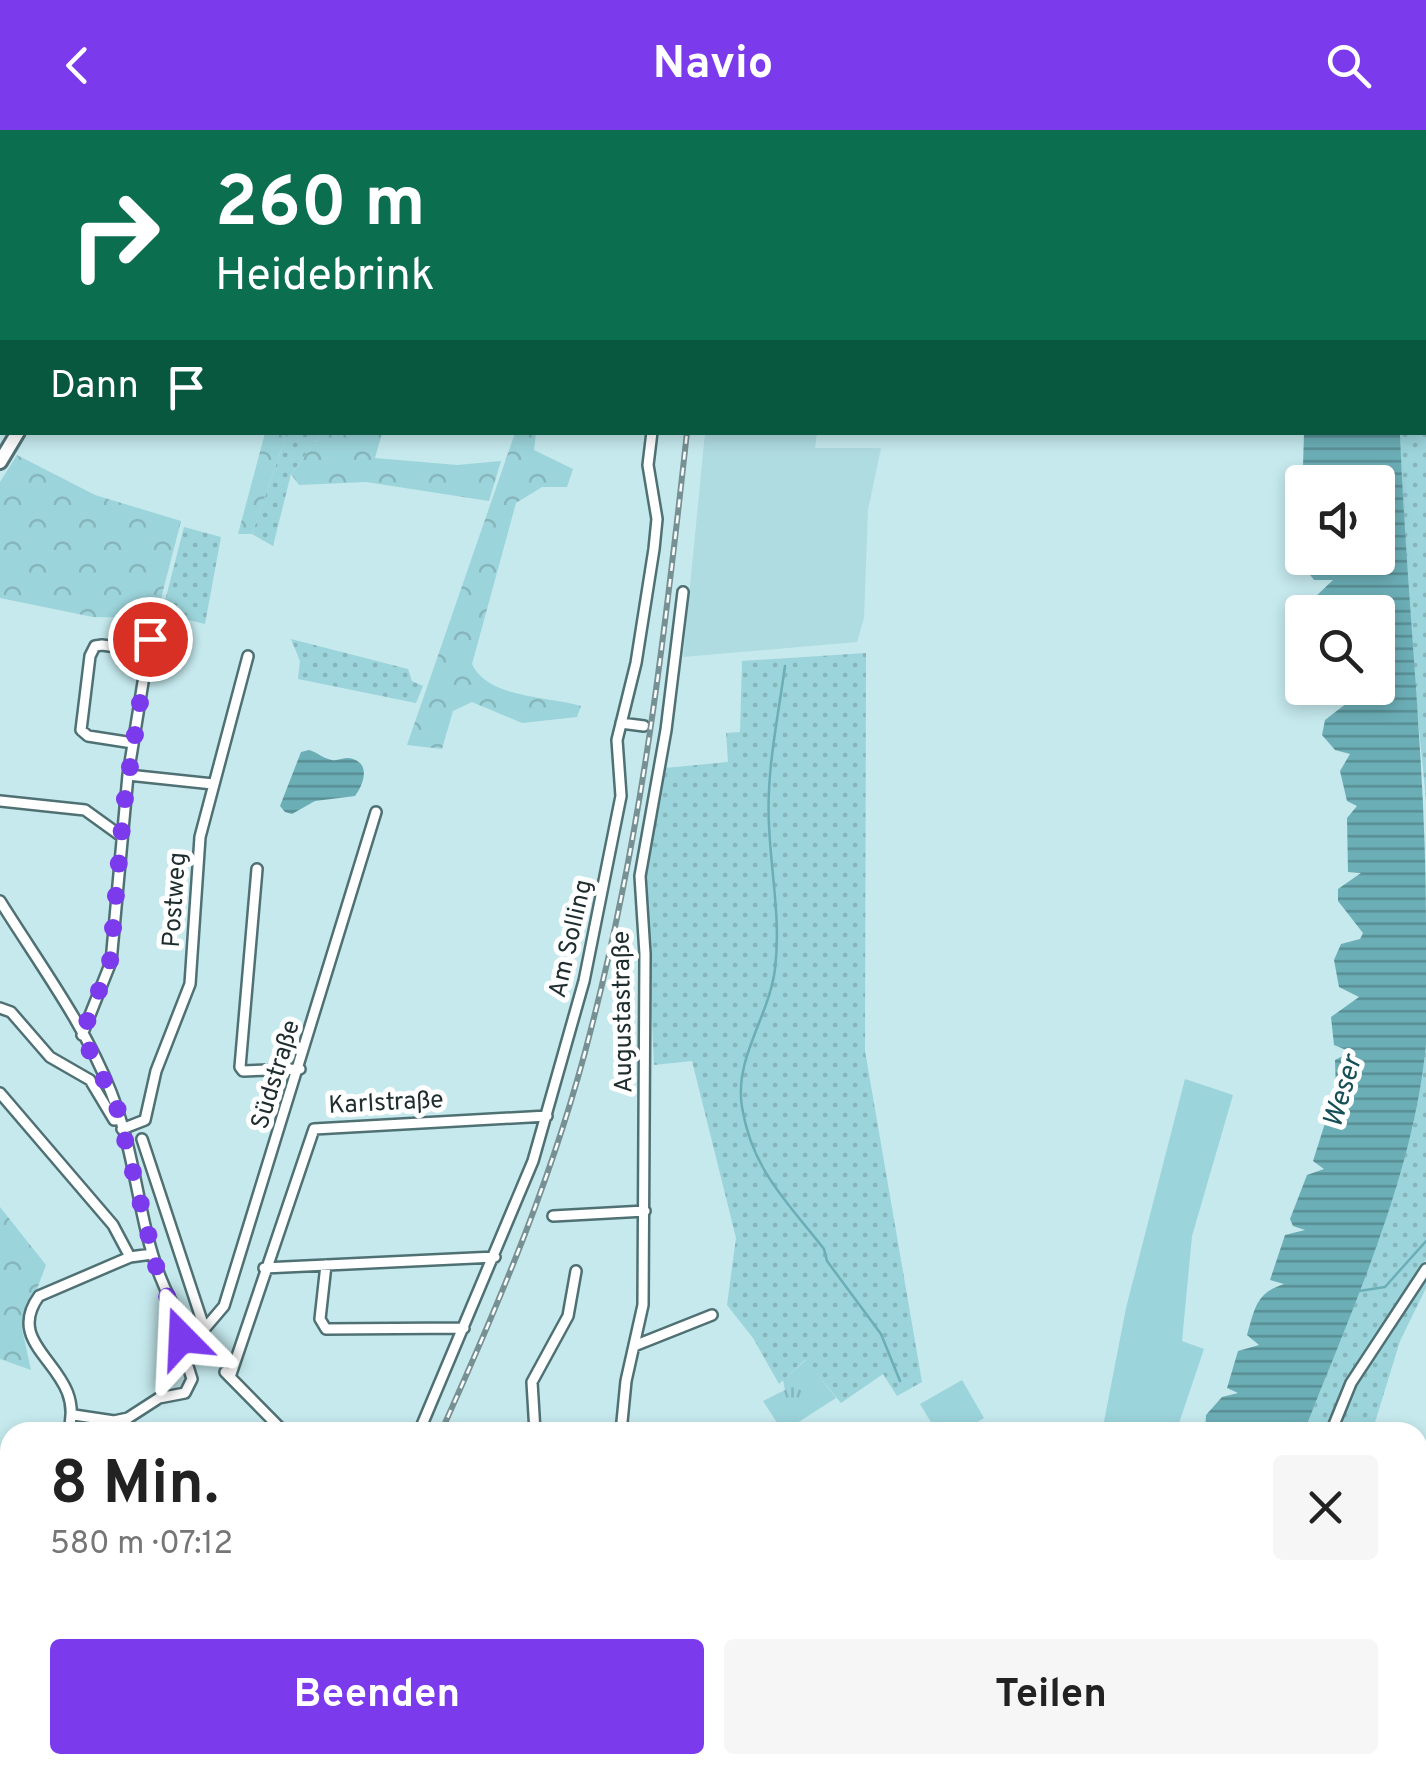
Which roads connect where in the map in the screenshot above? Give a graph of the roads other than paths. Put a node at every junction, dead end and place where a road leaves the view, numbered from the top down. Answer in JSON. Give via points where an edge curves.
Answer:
{"nodes":[{"id":1,"x":16,"y":435,"type":"edge"},
{"id":2,"x":652,"y":435,"type":"edge"},
{"id":3,"x":0,"y":462,"type":"edge"},
{"id":4,"x":683,"y":592,"type":"dead end"},
{"id":5,"x":150,"y":639,"type":"dead end"},
{"id":6,"x":147,"y":651,"type":"junction"},
{"id":7,"x":248,"y":656,"type":"dead end"},
{"id":8,"x":621,"y":724,"type":"junction"},
{"id":9,"x":666,"y":730,"type":"junction"},
{"id":10,"x":133,"y":743,"type":"junction"},
{"id":11,"x":128,"y":774,"type":"junction"},
{"id":12,"x":213,"y":784,"type":"junction"},
{"id":13,"x":0,"y":801,"type":"edge"},
{"id":14,"x":376,"y":812,"type":"dead end"},
{"id":15,"x":120,"y":836,"type":"junction"},
{"id":16,"x":257,"y":869,"type":"dead end"},
{"id":17,"x":0,"y":901,"type":"edge"},
{"id":18,"x":0,"y":1008,"type":"edge"},
{"id":19,"x":82,"y":1035,"type":"junction"},
{"id":20,"x":300,"y":1069,"type":"junction"},
{"id":21,"x":0,"y":1093,"type":"edge"},
{"id":22,"x":547,"y":1116,"type":"junction"},
{"id":23,"x":121,"y":1124,"type":"junction"},
{"id":24,"x":142,"y":1139,"type":"dead end"},
{"id":25,"x":645,"y":1211,"type":"junction"},
{"id":26,"x":552,"y":1216,"type":"dead end"},
{"id":27,"x":152,"y":1254,"type":"junction"},
{"id":28,"x":130,"y":1257,"type":"junction"},
{"id":29,"x":495,"y":1257,"type":"junction"},
{"id":30,"x":326,"y":1264,"type":"junction"},
{"id":31,"x":264,"y":1268,"type":"junction"},
{"id":32,"x":1426,"y":1269,"type":"edge"},
{"id":33,"x":576,"y":1271,"type":"dead end"},
{"id":34,"x":712,"y":1315,"type":"dead end"},
{"id":35,"x":204,"y":1327,"type":"junction"},
{"id":36,"x":464,"y":1328,"type":"junction"},
{"id":37,"x":192,"y":1336,"type":"junction"},
{"id":38,"x":634,"y":1346,"type":"junction"},
{"id":39,"x":213,"y":1359,"type":"dead end"},
{"id":40,"x":74,"y":1414,"type":"junction"},
{"id":41,"x":71,"y":1422,"type":"edge"},
{"id":42,"x":274,"y":1422,"type":"edge"},
{"id":43,"x":422,"y":1422,"type":"edge"},
{"id":44,"x":534,"y":1422,"type":"edge"},
{"id":45,"x":623,"y":1422,"type":"edge"},
{"id":46,"x":1335,"y":1422,"type":"edge"}],
"edges":[{"from":1,"to":3,"type":"main road"},
{"from":2,"to":8,"type":"street","name":"Am Solling","via":[[654,549]]},
{"from":4,"to":9,"type":"street","name":"Augustastraße"},
{"from":5,"to":6,"type":"street"},
{"from":6,"to":10,"type":"street"},
{"from":6,"to":10,"type":"street","via":[[102,644],[90,656],[81,730]]},
{"from":7,"to":12,"type":"street","name":"Postweg"},
{"from":8,"to":9,"type":"street"},
{"from":8,"to":22,"type":"street","name":"Am Solling","via":[[621,796],[604,892]]},
{"from":9,"to":25,"type":"street","name":"Augustastraße","via":[[640,876]]},
{"from":10,"to":11,"type":"street"},
{"from":11,"to":12,"type":"street"},
{"from":11,"to":15,"type":"street"},
{"from":12,"to":23,"type":"street","name":"Postweg","via":[[200,837],[190,984],[156,1071],[150,1110],[145,1120]]},
{"from":13,"to":15,"type":"street","via":[[85,810]]},
{"from":14,"to":20,"type":"street","name":"Südstraße"},
{"from":15,"to":19,"type":"street","via":[[110,962]]},
{"from":16,"to":20,"type":"street","via":[[240,1067]]},
{"from":17,"to":19,"type":"street"},
{"from":18,"to":23,"type":"street","via":[[12,1012],[50,1057],[90,1080]]},
{"from":19,"to":23,"type":"street"},
{"from":20,"to":35,"type":"street","name":"Südstraße","via":[[224,1306]]},
{"from":21,"to":28,"type":"street","via":[[112,1225]]},
{"from":22,"to":29,"type":"street","name":"Am Solling"},
{"from":22,"to":31,"type":"street","name":"Karlstraße","via":[[314,1130]]},
{"from":23,"to":27,"type":"street"},
{"from":24,"to":35,"type":"street"},
{"from":25,"to":26,"type":"street"},
{"from":25,"to":38,"type":"street","name":"Augustastraße"},
{"from":27,"to":28,"type":"street"},
{"from":27,"to":37,"type":"street","via":[[167,1300]]},
{"from":28,"to":40,"type":"street","via":[[39,1296],[30,1315],[32,1343],[67,1386]]},
{"from":29,"to":30,"type":"street"},
{"from":29,"to":36,"type":"street","name":"Am Solling"},
{"from":30,"to":31,"type":"street"},
{"from":30,"to":36,"type":"street","via":[[320,1319],[326,1329]]},
{"from":31,"to":42,"type":"street","via":[[227,1375]]},
{"from":32,"to":46,"type":"street","via":[[1350,1382]]},
{"from":33,"to":44,"type":"street","via":[[568,1316],[532,1382]]},
{"from":34,"to":38,"type":"street"},
{"from":35,"to":37,"type":"street","name":"Südstraße"},
{"from":36,"to":43,"type":"street","name":"Am Solling"},
{"from":37,"to":39,"type":"street"},
{"from":37,"to":40,"type":"street","via":[[181,1344],[192,1379],[185,1393],[114,1421]]},
{"from":38,"to":45,"type":"street","name":"Augustastraße"},
{"from":40,"to":41,"type":"street"}]}
